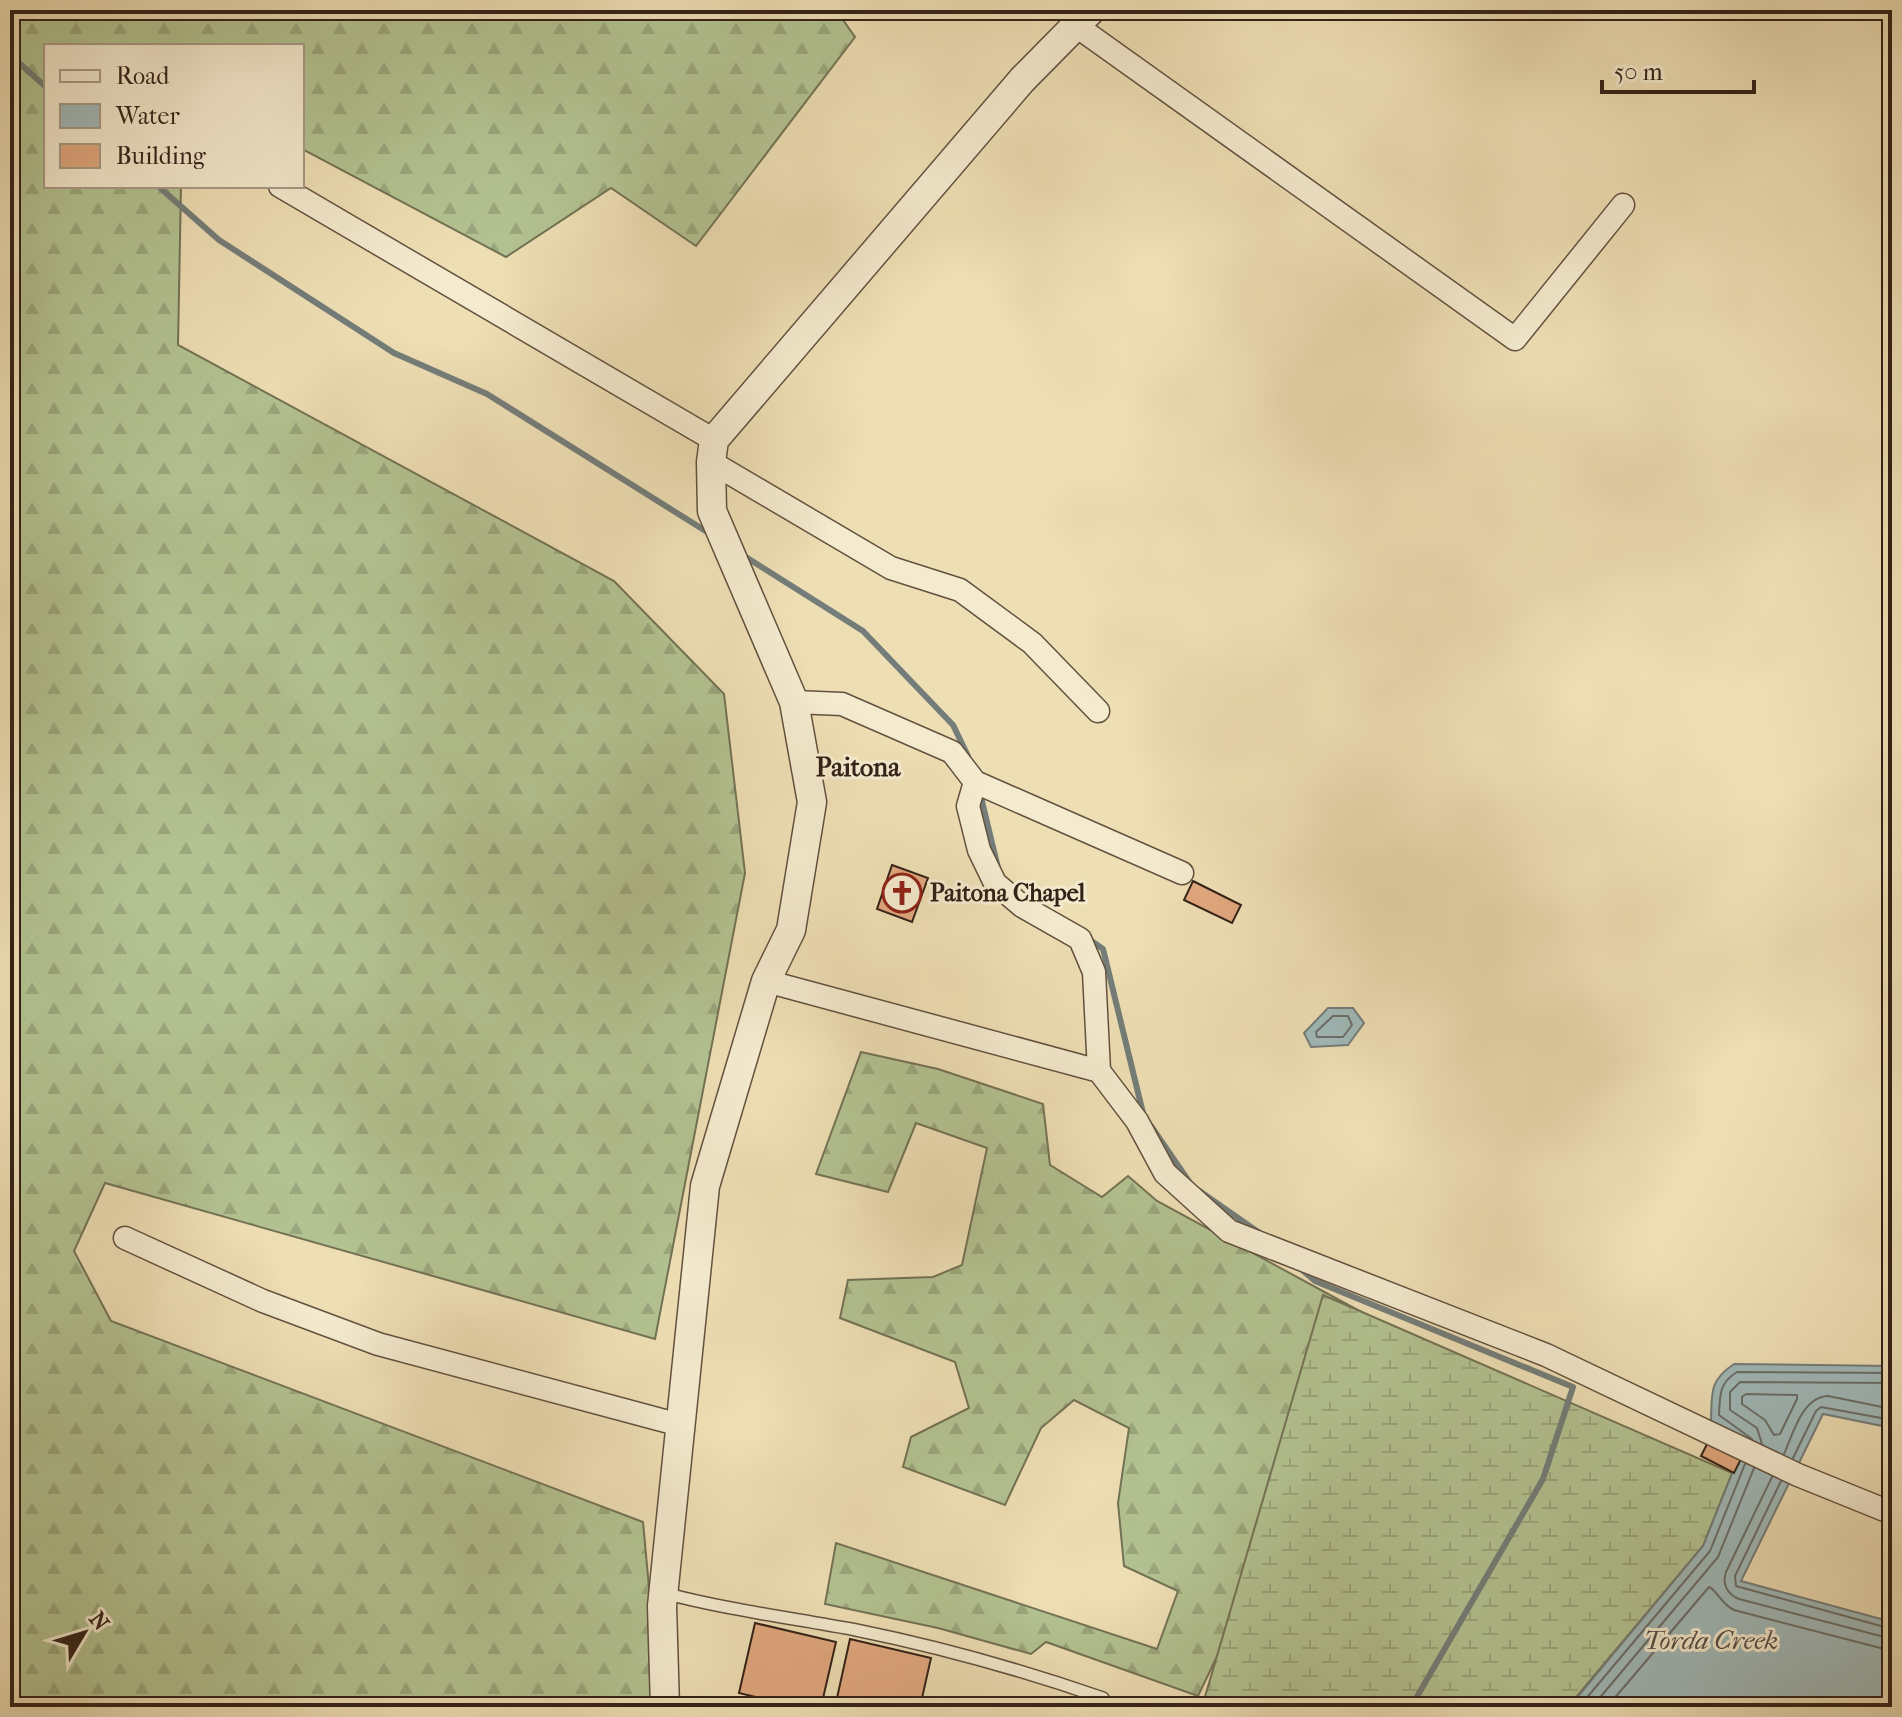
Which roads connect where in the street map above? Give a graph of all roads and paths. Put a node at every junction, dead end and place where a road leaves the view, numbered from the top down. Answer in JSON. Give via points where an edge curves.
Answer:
{"nodes":[{"id":1,"x":1083,"y":18,"type":"edge"},
{"id":2,"x":283,"y":188,"type":"edge"},
{"id":3,"x":1623,"y":205,"type":"dead end"},
{"id":4,"x":712,"y":451,"type":"junction"},
{"id":5,"x":794,"y":702,"type":"junction"},
{"id":6,"x":1098,"y":711,"type":"dead end"},
{"id":7,"x":975,"y":782,"type":"junction"},
{"id":8,"x":1182,"y":873,"type":"dead end"},
{"id":9,"x":766,"y":981,"type":"junction"},
{"id":10,"x":1099,"y":1071,"type":"junction"},
{"id":11,"x":125,"y":1238,"type":"dead end"},
{"id":12,"x":680,"y":1425,"type":"junction"},
{"id":13,"x":1892,"y":1513,"type":"edge"},
{"id":14,"x":664,"y":1593,"type":"junction"},
{"id":15,"x":1103,"y":1698,"type":"dead end"},
{"id":16,"x":665,"y":1707,"type":"edge"}],
"edges":[{"from":1,"to":3,"type":"street","via":[[1515,339]]},
{"from":1,"to":4,"type":"street","via":[[1022,80]]},
{"from":2,"to":4,"type":"street"},
{"from":4,"to":5,"type":"street","via":[[712,511]]},
{"from":4,"to":6,"type":"street","via":[[891,568],[960,590],[1032,643]]},
{"from":5,"to":7,"type":"street","via":[[842,704],[952,752]]},
{"from":5,"to":9,"type":"street","via":[[812,802],[791,930]]},
{"from":7,"to":8,"type":"street"},
{"from":7,"to":10,"type":"street","via":[[968,806],[979,850],[995,883],[1022,906],[1080,939],[1094,972]]},
{"from":9,"to":10,"type":"street"},
{"from":9,"to":12,"type":"street","via":[[705,1186]]},
{"from":10,"to":13,"type":"street","via":[[1137,1121],[1165,1173],[1229,1231],[1546,1355],[1798,1475]]},
{"from":11,"to":12,"type":"street","via":[[263,1301],[378,1344]]},
{"from":12,"to":14,"type":"street"},
{"from":14,"to":15,"type":"lane","via":[[942,1649]]},
{"from":14,"to":16,"type":"street"}]}
